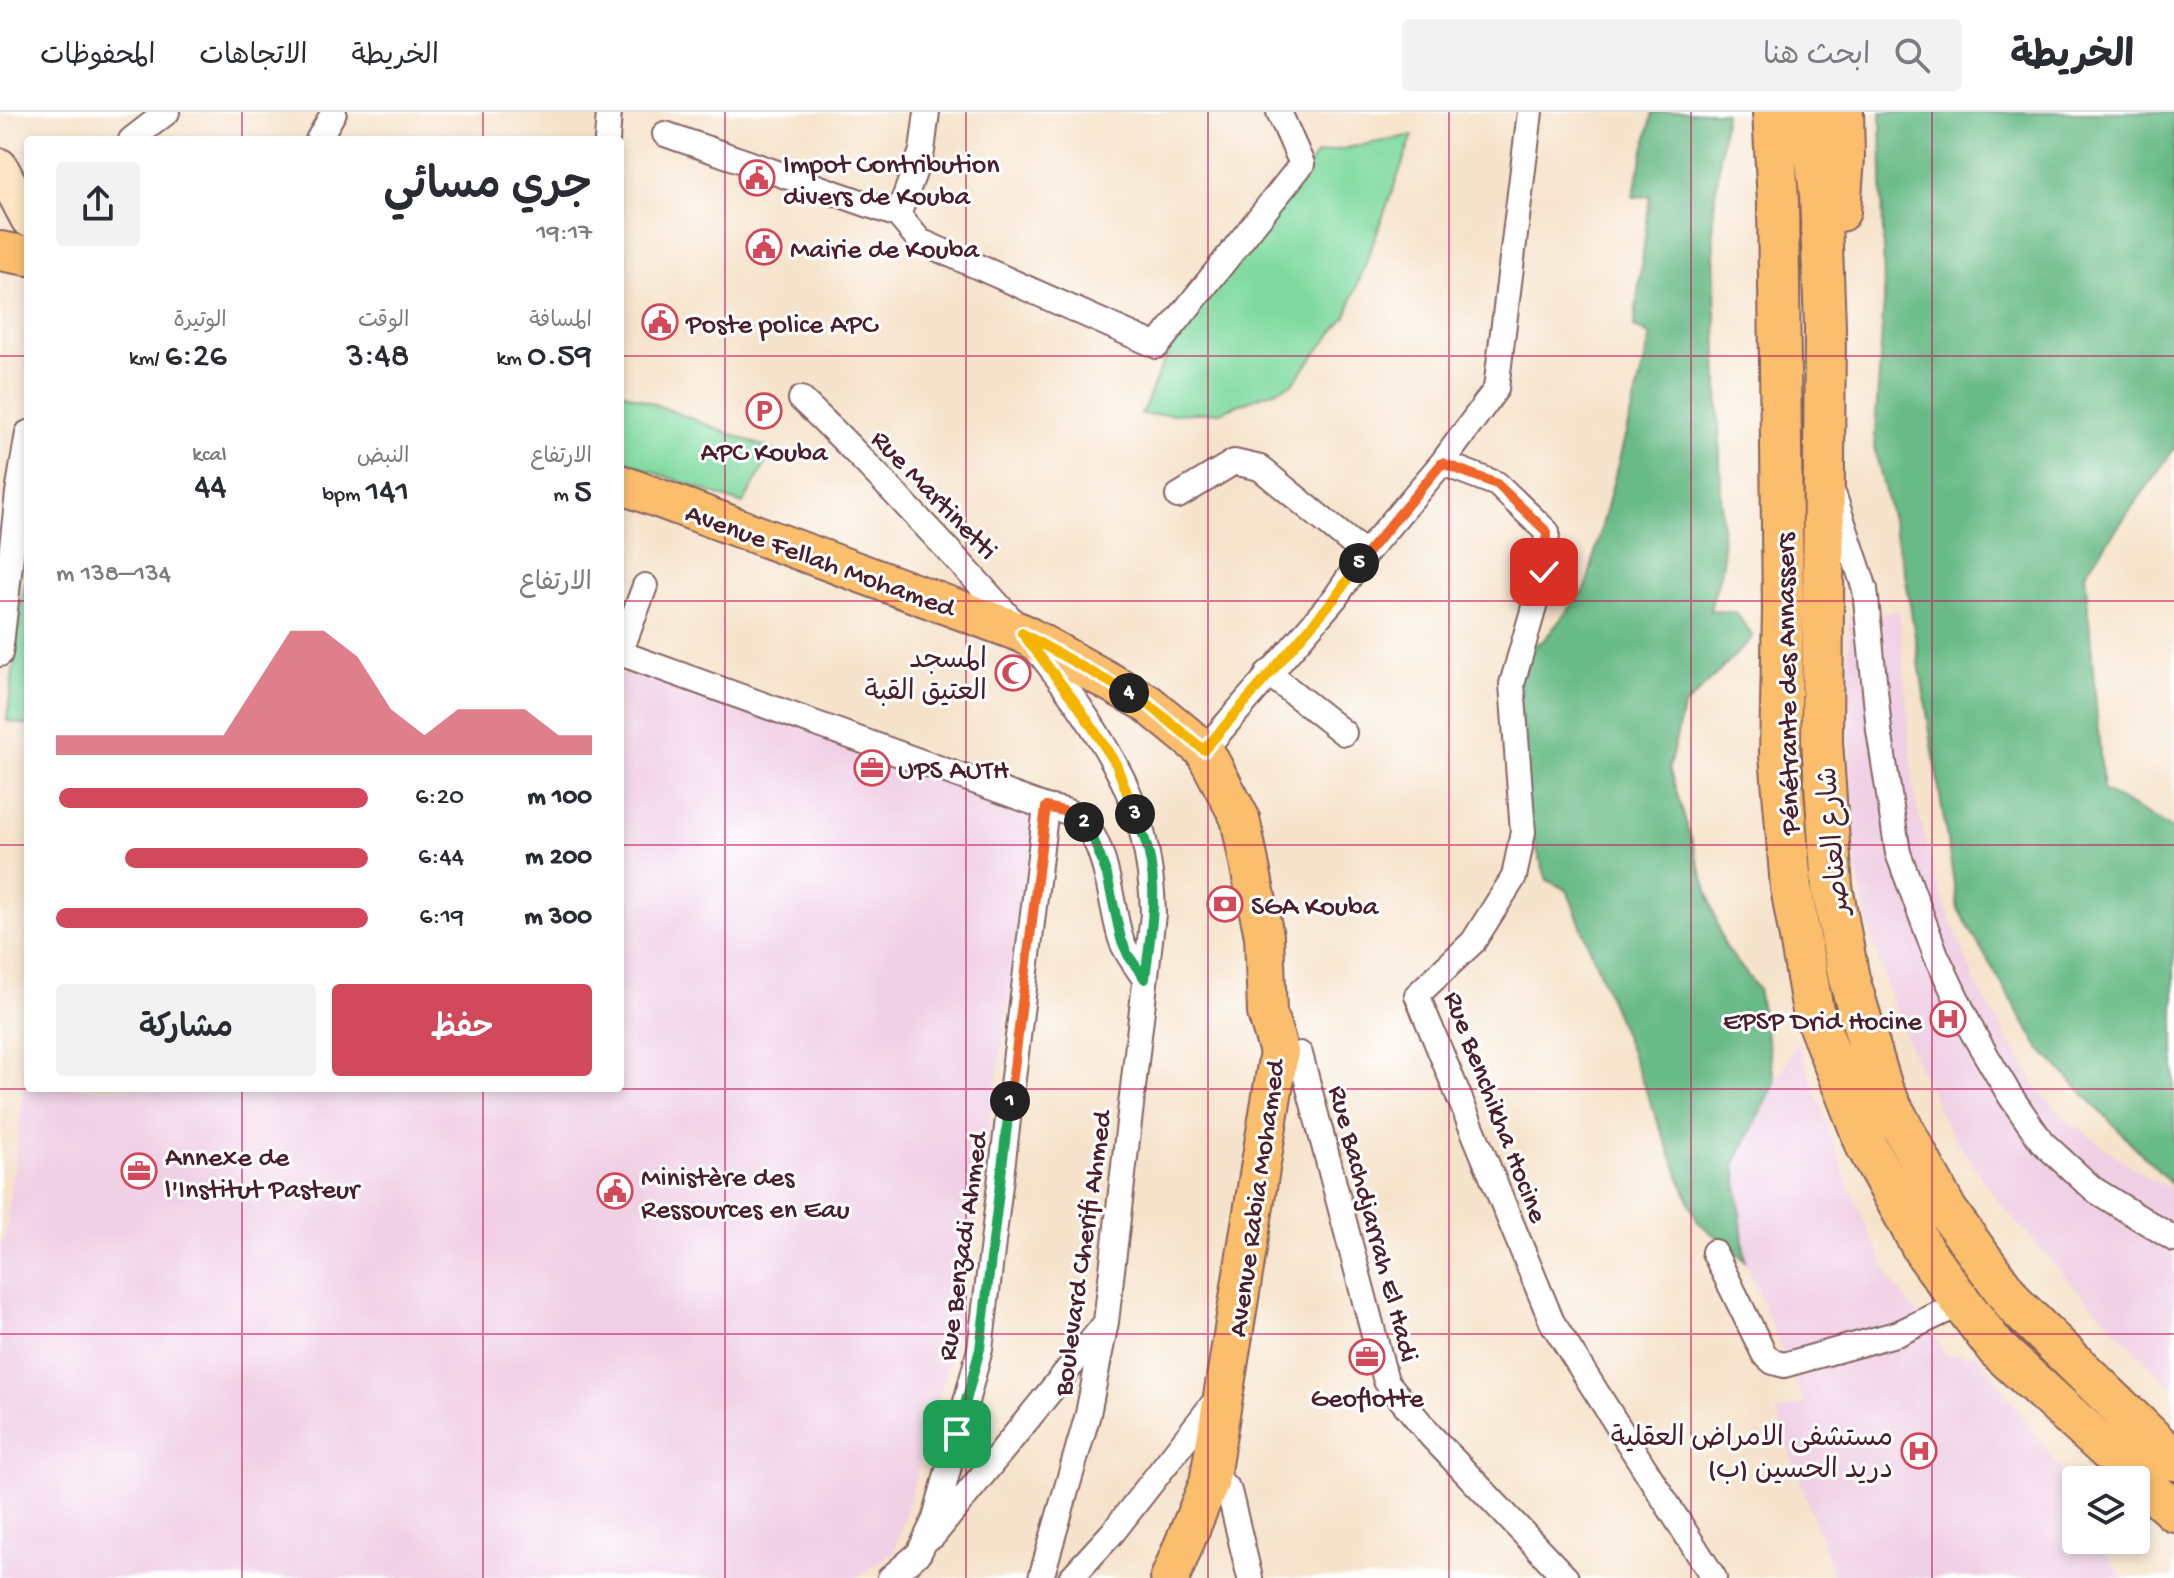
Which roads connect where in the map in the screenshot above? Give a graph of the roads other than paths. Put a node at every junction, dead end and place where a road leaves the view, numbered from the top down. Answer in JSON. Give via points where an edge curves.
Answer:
{"nodes":[{"id":1,"x":167,"y":112,"type":"edge"},
{"id":2,"x":334,"y":112,"type":"edge"},
{"id":3,"x":609,"y":112,"type":"edge"},
{"id":4,"x":927,"y":112,"type":"edge"},
{"id":5,"x":1279,"y":112,"type":"edge"},
{"id":6,"x":1530,"y":112,"type":"edge"},
{"id":7,"x":1773,"y":112,"type":"edge"},
{"id":8,"x":1810,"y":112,"type":"edge"},
{"id":9,"x":1843,"y":112,"type":"edge"},
{"id":10,"x":665,"y":134,"type":"dead end"},
{"id":11,"x":136,"y":136,"type":"edge"},
{"id":12,"x":320,"y":136,"type":"edge"},
{"id":13,"x":607,"y":136,"type":"edge"},
{"id":14,"x":0,"y":166,"type":"edge"},
{"id":15,"x":16,"y":208,"type":"edge"},
{"id":16,"x":898,"y":215,"type":"junction"},
{"id":17,"x":0,"y":251,"type":"edge"},
{"id":18,"x":24,"y":255,"type":"edge"},
{"id":19,"x":1825,"y":326,"type":"junction"},
{"id":20,"x":801,"y":399,"type":"dead end"},
{"id":21,"x":24,"y":457,"type":"edge"},
{"id":22,"x":1442,"y":463,"type":"junction"},
{"id":23,"x":1825,"y":470,"type":"junction"},
{"id":24,"x":624,"y":485,"type":"edge"},
{"id":25,"x":1178,"y":496,"type":"dead end"},
{"id":26,"x":1365,"y":554,"type":"junction"},
{"id":27,"x":645,"y":586,"type":"dead end"},
{"id":28,"x":1022,"y":633,"type":"junction"},
{"id":29,"x":624,"y":642,"type":"edge"},
{"id":30,"x":0,"y":654,"type":"edge"},
{"id":31,"x":624,"y":654,"type":"edge"},
{"id":32,"x":1268,"y":673,"type":"junction"},
{"id":33,"x":1344,"y":733,"type":"dead end"},
{"id":34,"x":1204,"y":750,"type":"junction"},
{"id":35,"x":1046,"y":807,"type":"junction"},
{"id":36,"x":1145,"y":979,"type":"junction"},
{"id":37,"x":1300,"y":1054,"type":"dead end"},
{"id":38,"x":2174,"y":1239,"type":"edge"},
{"id":39,"x":1714,"y":1252,"type":"dead end"},
{"id":40,"x":1962,"y":1303,"type":"junction"},
{"id":41,"x":1106,"y":1322,"type":"junction"},
{"id":42,"x":1226,"y":1386,"type":"junction"},
{"id":43,"x":2174,"y":1460,"type":"edge"},
{"id":44,"x":1209,"y":1483,"type":"junction"},
{"id":45,"x":2174,"y":1511,"type":"edge"},
{"id":46,"x":919,"y":1553,"type":"junction"},
{"id":47,"x":890,"y":1578,"type":"edge"},
{"id":48,"x":1041,"y":1578,"type":"edge"},
{"id":49,"x":1071,"y":1578,"type":"edge"},
{"id":50,"x":1170,"y":1578,"type":"edge"},
{"id":51,"x":1250,"y":1578,"type":"edge"},
{"id":52,"x":1566,"y":1578,"type":"edge"},
{"id":53,"x":1714,"y":1578,"type":"edge"}],
"edges":[{"from":1,"to":11,"type":"street"},
{"from":2,"to":12,"type":"street"},
{"from":3,"to":13,"type":"street"},
{"from":4,"to":16,"type":"street","via":[[922,151]]},
{"from":5,"to":16,"type":"street","via":[[1302,164],[1157,346],[920,241]]},
{"from":6,"to":22,"type":"street","via":[[1496,389]]},
{"from":7,"to":40,"type":"highway","name":"Pénétrante des Annassers","via":[[1783,609],[1780,755],[1791,887],[1813,1011],[1867,1147],[1924,1251]]},
{"from":8,"to":19,"type":"highway","name":"شارع العناصر","via":[[1820,194]]},
{"from":9,"to":19,"type":"highway","via":[[1839,222]]},
{"from":10,"to":16,"type":"street"},
{"from":14,"to":15,"type":"main road"},
{"from":17,"to":18,"type":"main road"},
{"from":19,"to":23,"type":"highway","name":"شارع العناصر"},
{"from":20,"to":28,"type":"street","name":"Rue Martinetti"},
{"from":21,"to":30,"type":"street"},
{"from":22,"to":26,"type":"street"},
{"from":22,"to":53,"type":"street","name":"Rue Benchikha Hocine","via":[[1497,484],[1547,532],[1544,572],[1512,684],[1523,832],[1514,877],[1473,942],[1417,995],[1552,1322]]},
{"from":23,"to":38,"type":"street","via":[[1865,589],[1898,853],[1936,955],[1973,1033],[2042,1142],[2093,1189]]},
{"from":23,"to":43,"type":"highway","name":"شارع العناصر","via":[[1822,741],[1832,887],[1849,979],[1883,1091],[1947,1211],[2016,1306]]},
{"from":24,"to":28,"type":"main road","name":"Avenue Fellah Mohamed"},
{"from":25,"to":26,"type":"street","via":[[1234,462],[1260,468]]},
{"from":26,"to":32,"type":"street","via":[[1335,598]]},
{"from":27,"to":29,"type":"street"},
{"from":28,"to":34,"type":"main road","name":"Avenue Rabia Mohamed","via":[[1147,703]]},
{"from":28,"to":36,"type":"street","name":"Rue Martinetti","via":[[1116,764],[1148,851],[1153,914]]},
{"from":31,"to":35,"type":"street"},
{"from":32,"to":33,"type":"street"},
{"from":32,"to":34,"type":"street"},
{"from":34,"to":42,"type":"main road","name":"Avenue Rabia Mohamed","via":[[1240,818],[1264,936],[1267,1013],[1279,1052]]},
{"from":35,"to":36,"type":"street","via":[[1083,821],[1093,838],[1121,939]]},
{"from":35,"to":46,"type":"street","name":"Rue Benzadi Ahmed","via":[[980,1349],[935,1519]]},
{"from":36,"to":41,"type":"street","name":"Boulevard Cherifi Ahmed"},
{"from":37,"to":52,"type":"street","name":"Rue Bachdjarrah El Hadi","via":[[1386,1381]]},
{"from":39,"to":40,"type":"street","via":[[1764,1354],[1784,1365],[1899,1333]]},
{"from":40,"to":45,"type":"highway","name":"Pénétrante des Annassers","via":[[1997,1349]]},
{"from":41,"to":46,"type":"street"},
{"from":41,"to":48,"type":"street","name":"Boulevard Cherifi Ahmed","via":[[1088,1414]]},
{"from":42,"to":44,"type":"main road","name":"Avenue Rabia Mohamed"},
{"from":42,"to":49,"type":"street"},
{"from":44,"to":50,"type":"main road","name":"Avenue Rabia Mohamed"},
{"from":44,"to":51,"type":"street","via":[[1223,1484],[1229,1491]]},
{"from":46,"to":47,"type":"street","name":"Rue Benzadi Ahmed"}]}
